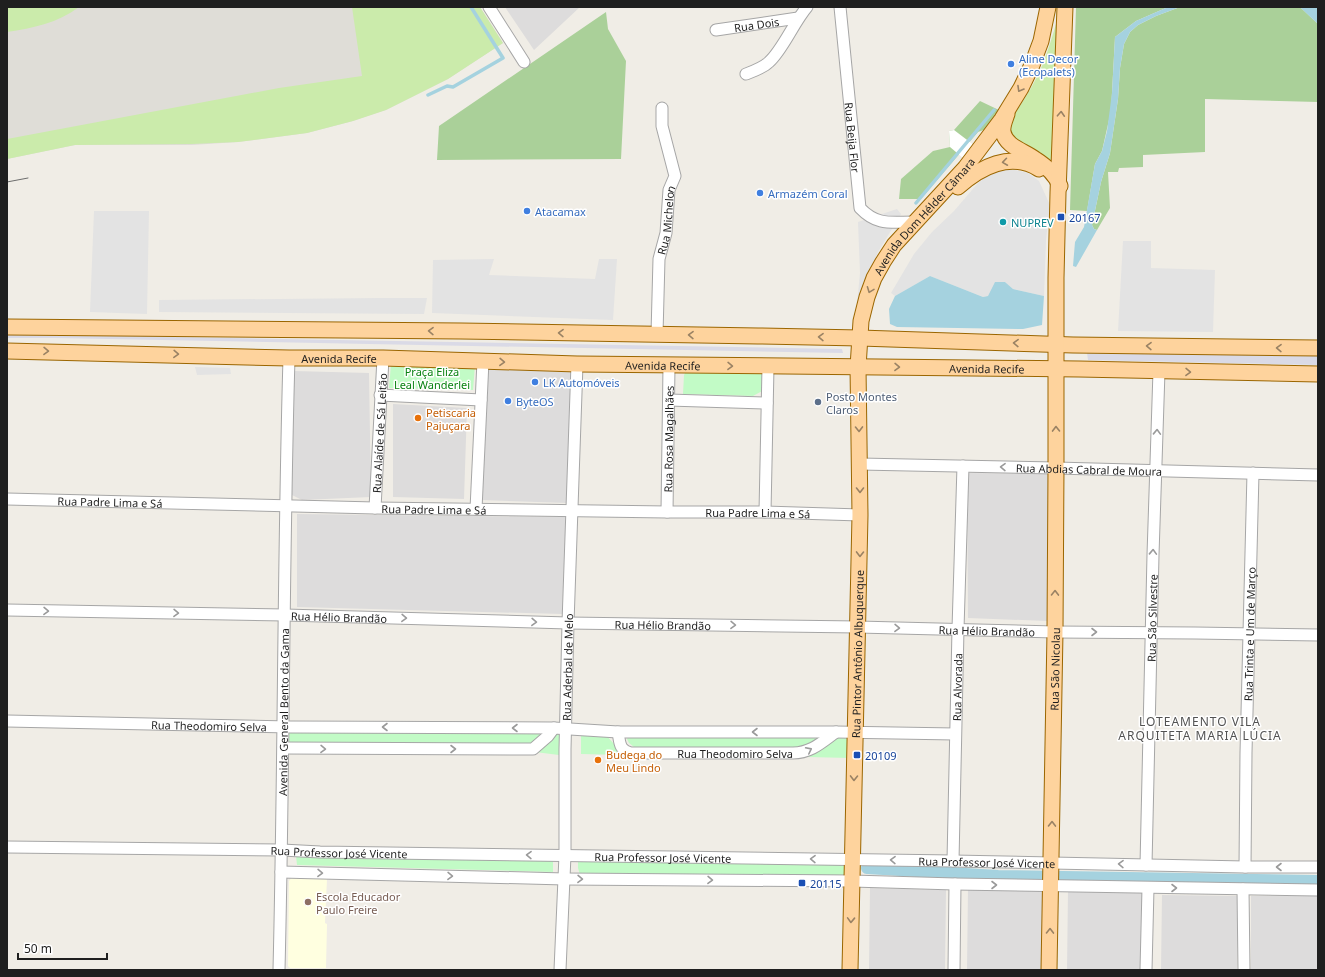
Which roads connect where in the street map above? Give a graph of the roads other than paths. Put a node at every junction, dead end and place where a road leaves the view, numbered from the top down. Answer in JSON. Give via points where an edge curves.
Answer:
{"nodes":[{"id":1,"x":489,"y":7,"type":"edge"},
{"id":2,"x":806,"y":7,"type":"edge"},
{"id":3,"x":840,"y":7,"type":"edge"},
{"id":4,"x":1048,"y":7,"type":"edge"},
{"id":5,"x":1065,"y":7,"type":"edge"},
{"id":6,"x":798,"y":18,"type":"junction"},
{"id":7,"x":716,"y":30,"type":"dead end"},
{"id":8,"x":524,"y":62,"type":"dead end"},
{"id":9,"x":746,"y":74,"type":"dead end"},
{"id":10,"x":1011,"y":105,"type":"junction"},
{"id":11,"x":662,"y":108,"type":"dead end"},
{"id":12,"x":1058,"y":187,"type":"junction"},
{"id":13,"x":914,"y":222,"type":"junction"},
{"id":14,"x":7,"y":327,"type":"edge"},
{"id":15,"x":657,"y":334,"type":"junction"},
{"id":16,"x":860,"y":338,"type":"junction"},
{"id":17,"x":1060,"y":345,"type":"junction"},
{"id":18,"x":1318,"y":348,"type":"edge"},
{"id":19,"x":7,"y":351,"type":"edge"},
{"id":20,"x":289,"y":358,"type":"junction"},
{"id":21,"x":383,"y":358,"type":"junction"},
{"id":22,"x":483,"y":361,"type":"junction"},
{"id":23,"x":577,"y":364,"type":"junction"},
{"id":24,"x":669,"y":366,"type":"junction"},
{"id":25,"x":768,"y":367,"type":"junction"},
{"id":26,"x":858,"y":367,"type":"junction"},
{"id":27,"x":1060,"y":369,"type":"junction"},
{"id":28,"x":1160,"y":371,"type":"junction"},
{"id":29,"x":1318,"y":374,"type":"edge"},
{"id":30,"x":380,"y":395,"type":"junction"},
{"id":31,"x":481,"y":400,"type":"junction"},
{"id":32,"x":669,"y":400,"type":"junction"},
{"id":33,"x":767,"y":404,"type":"junction"},
{"id":34,"x":860,"y":464,"type":"junction"},
{"id":35,"x":963,"y":466,"type":"junction"},
{"id":36,"x":1056,"y":468,"type":"junction"},
{"id":37,"x":1156,"y":470,"type":"junction"},
{"id":38,"x":1253,"y":473,"type":"junction"},
{"id":39,"x":1318,"y":475,"type":"edge"},
{"id":40,"x":7,"y":499,"type":"edge"},
{"id":41,"x":285,"y":506,"type":"junction"},
{"id":42,"x":375,"y":508,"type":"junction"},
{"id":43,"x":476,"y":509,"type":"junction"},
{"id":44,"x":571,"y":510,"type":"junction"},
{"id":45,"x":667,"y":512,"type":"junction"},
{"id":46,"x":765,"y":512,"type":"junction"},
{"id":47,"x":860,"y":515,"type":"junction"},
{"id":48,"x":7,"y":610,"type":"edge"},
{"id":49,"x":285,"y":614,"type":"junction"},
{"id":50,"x":568,"y":623,"type":"junction"},
{"id":51,"x":858,"y":627,"type":"junction"},
{"id":52,"x":958,"y":629,"type":"junction"},
{"id":53,"x":1055,"y":632,"type":"junction"},
{"id":54,"x":1152,"y":633,"type":"junction"},
{"id":55,"x":1248,"y":634,"type":"junction"},
{"id":56,"x":1318,"y":635,"type":"edge"},
{"id":57,"x":7,"y":721,"type":"edge"},
{"id":58,"x":284,"y":727,"type":"junction"},
{"id":59,"x":560,"y":728,"type":"junction"},
{"id":60,"x":618,"y":732,"type":"junction"},
{"id":61,"x":836,"y":732,"type":"junction"},
{"id":62,"x":855,"y":732,"type":"junction"},
{"id":63,"x":955,"y":734,"type":"junction"},
{"id":64,"x":284,"y":748,"type":"junction"},
{"id":65,"x":7,"y":847,"type":"edge"},
{"id":66,"x":282,"y":850,"type":"junction"},
{"id":67,"x":565,"y":856,"type":"junction"},
{"id":68,"x":852,"y":860,"type":"junction"},
{"id":69,"x":953,"y":861,"type":"junction"},
{"id":70,"x":1052,"y":865,"type":"junction"},
{"id":71,"x":1146,"y":865,"type":"junction"},
{"id":72,"x":1245,"y":866,"type":"junction"},
{"id":73,"x":1318,"y":866,"type":"edge"},
{"id":74,"x":281,"y":872,"type":"junction"},
{"id":75,"x":565,"y":879,"type":"junction"},
{"id":76,"x":852,"y":881,"type":"junction"},
{"id":77,"x":1051,"y":883,"type":"junction"},
{"id":78,"x":954,"y":884,"type":"junction"},
{"id":79,"x":1148,"y":888,"type":"junction"},
{"id":80,"x":1243,"y":889,"type":"junction"},
{"id":81,"x":1318,"y":890,"type":"edge"},
{"id":82,"x":279,"y":970,"type":"edge"},
{"id":83,"x":560,"y":970,"type":"edge"},
{"id":84,"x":850,"y":970,"type":"edge"},
{"id":85,"x":954,"y":970,"type":"edge"},
{"id":86,"x":1049,"y":970,"type":"edge"},
{"id":87,"x":1146,"y":970,"type":"edge"},
{"id":88,"x":1244,"y":970,"type":"edge"}],
"edges":[{"from":1,"to":8,"type":"street"},
{"from":2,"to":6,"type":"street"},
{"from":3,"to":13,"type":"street","name":"Rua Beija Flor","via":[[860,208],[878,221]]},
{"from":4,"to":10,"type":"main road","name":"Avenida Dom Hélder Câmara","one_way":true,"via":[[1041,41],[1032,65]]},
{"from":12,"to":5,"type":"main road","one_way":true},
{"from":6,"to":7,"type":"street","name":"Rua Dois"},
{"from":6,"to":9,"type":"street","via":[[770,62]]},
{"from":10,"to":12,"type":"main road","name":"Avenida Dom Hélder Câmara","via":[[1003,123],[1004,137],[1046,167]]},
{"from":10,"to":13,"type":"main road","name":"Avenida Dom Hélder Câmara","via":[[965,168]]},
{"from":11,"to":15,"type":"street","name":"Rua Michelon","via":[[662,126],[675,176],[669,190],[666,232],[659,259]]},
{"from":12,"to":13,"type":"main road","one_way":true,"via":[[1035,166],[1019,162],[989,165]]},
{"from":12,"to":17,"type":"main road"},
{"from":13,"to":16,"type":"main road","name":"Avenida Dom Hélder Câmara","one_way":true,"via":[[894,245],[874,278],[867,297]]},
{"from":15,"to":14,"type":"main road","one_way":true},
{"from":16,"to":15,"type":"main road","one_way":true},
{"from":17,"to":16,"type":"main road","one_way":true},
{"from":16,"to":26,"type":"main road","name":"Rua Pintor Antônio Albuquerque"},
{"from":18,"to":17,"type":"main road","one_way":true},
{"from":17,"to":27,"type":"main road"},
{"from":19,"to":20,"type":"main road","name":"Avenida Recife","one_way":true},
{"from":20,"to":21,"type":"main road","name":"Avenida Recife"},
{"from":20,"to":41,"type":"street","name":"Avenida General Bento da Gama"},
{"from":21,"to":22,"type":"main road","name":"Avenida Recife"},
{"from":21,"to":30,"type":"street","name":"Rua Alaíde de Sá Leitão"},
{"from":22,"to":23,"type":"main road","name":"Avenida Recife","one_way":true},
{"from":22,"to":31,"type":"street"},
{"from":23,"to":24,"type":"main road","name":"Avenida Recife"},
{"from":23,"to":44,"type":"street","name":"Rua Aderbal de Melo"},
{"from":24,"to":25,"type":"main road","name":"Avenida Recife","one_way":true},
{"from":24,"to":32,"type":"street","name":"Rua Rosa Magalhães"},
{"from":25,"to":26,"type":"main road","name":"Avenida Recife"},
{"from":25,"to":33,"type":"street"},
{"from":26,"to":27,"type":"main road","name":"Avenida Recife","one_way":true},
{"from":26,"to":34,"type":"main road","name":"Rua Pintor Antônio Albuquerque","one_way":true},
{"from":27,"to":28,"type":"main road","name":"Avenida Recife"},
{"from":36,"to":27,"type":"main road","name":"Rua São Nicolau","one_way":true},
{"from":28,"to":29,"type":"main road","name":"Avenida Recife","one_way":true},
{"from":37,"to":28,"type":"street","name":"Rua São Silvestre","one_way":true},
{"from":30,"to":31,"type":"street"},
{"from":30,"to":42,"type":"street","name":"Rua Alaíde de Sá Leitão"},
{"from":31,"to":43,"type":"street"},
{"from":32,"to":33,"type":"street"},
{"from":32,"to":45,"type":"street","name":"Rua Rosa Magalhães"},
{"from":33,"to":46,"type":"street"},
{"from":34,"to":35,"type":"street","name":"Rua Abdias Cabral de Moura"},
{"from":34,"to":47,"type":"main road","name":"Rua Pintor Antônio Albuquerque","one_way":true},
{"from":36,"to":35,"type":"street","name":"Rua Abdias Cabral de Moura","one_way":true},
{"from":35,"to":52,"type":"street","name":"Rua Alvorada"},
{"from":36,"to":37,"type":"street","name":"Rua Abdias Cabral de Moura"},
{"from":53,"to":36,"type":"main road","name":"Rua São Nicolau","one_way":true},
{"from":37,"to":38,"type":"street","name":"Rua Abdias Cabral de Moura"},
{"from":54,"to":37,"type":"street","name":"Rua São Silvestre","one_way":true},
{"from":38,"to":39,"type":"street","name":"Rua Abdias Cabral de Moura"},
{"from":38,"to":55,"type":"street","name":"Rua Trinta e Um de Março"},
{"from":40,"to":41,"type":"street","name":"Rua Padre Lima e Sá"},
{"from":41,"to":42,"type":"street","name":"Rua Padre Lima e Sá"},
{"from":41,"to":49,"type":"street","name":"Avenida General Bento da Gama"},
{"from":42,"to":43,"type":"street","name":"Rua Padre Lima e Sá"},
{"from":43,"to":44,"type":"street","name":"Rua Padre Lima e Sá"},
{"from":44,"to":45,"type":"street","name":"Rua Padre Lima e Sá"},
{"from":44,"to":50,"type":"street","name":"Rua Aderbal de Melo"},
{"from":45,"to":46,"type":"street","name":"Rua Padre Lima e Sá"},
{"from":46,"to":47,"type":"street","name":"Rua Padre Lima e Sá"},
{"from":47,"to":51,"type":"main road","name":"Rua Pintor Antônio Albuquerque","one_way":true},
{"from":48,"to":49,"type":"street","name":"Rua Hélio Brandão","one_way":true},
{"from":49,"to":50,"type":"street","name":"Rua Hélio Brandão","one_way":true},
{"from":49,"to":58,"type":"street","name":"Avenida General Bento da Gama"},
{"from":50,"to":51,"type":"street","name":"Rua Hélio Brandão","one_way":true},
{"from":50,"to":59,"type":"street","name":"Rua Aderbal de Melo"},
{"from":51,"to":52,"type":"street","name":"Rua Hélio Brandão","one_way":true},
{"from":51,"to":62,"type":"main road","name":"Rua Pintor Antônio Albuquerque"},
{"from":52,"to":53,"type":"street","name":"Rua Hélio Brandão"},
{"from":52,"to":63,"type":"street","name":"Rua Alvorada"},
{"from":53,"to":54,"type":"street","name":"Rua Hélio Brandão","one_way":true},
{"from":70,"to":53,"type":"main road","name":"Rua São Nicolau","one_way":true},
{"from":54,"to":55,"type":"street","name":"Rua Hélio Brandão"},
{"from":54,"to":71,"type":"street","name":"Rua São Silvestre"},
{"from":55,"to":56,"type":"street","name":"Rua Hélio Brandão"},
{"from":55,"to":72,"type":"street","name":"Rua Trinta e Um de Março"},
{"from":57,"to":58,"type":"street","name":"Rua Theodomiro Selva"},
{"from":59,"to":58,"type":"street","name":"Rua Theodomiro Selva","one_way":true},
{"from":58,"to":64,"type":"street","name":"Avenida General Bento da Gama"},
{"from":59,"to":60,"type":"street","name":"Rua Theodomiro Selva"},
{"from":64,"to":59,"type":"street","one_way":true,"via":[[533,749]]},
{"from":59,"to":67,"type":"street","name":"Rua Aderbal de Melo"},
{"from":61,"to":60,"type":"street","name":"Rua Theodomiro Selva","one_way":true},
{"from":60,"to":61,"type":"street","name":"Rua Theodomiro Selva","one_way":true,"via":[[622,749],[631,753],[800,753],[809,751]]},
{"from":61,"to":62,"type":"street","name":"Rua Theodomiro Selva"},
{"from":62,"to":63,"type":"street","name":"Rua Theodomiro Selva"},
{"from":62,"to":68,"type":"main road","name":"Rua Pintor Antônio Albuquerque","one_way":true},
{"from":63,"to":69,"type":"street","name":"Rua Alvorada"},
{"from":64,"to":66,"type":"street","name":"Avenida General Bento da Gama"},
{"from":65,"to":66,"type":"street","name":"Rua Professor José Vicente"},
{"from":67,"to":66,"type":"street","name":"Rua Professor José Vicente","one_way":true},
{"from":66,"to":74,"type":"street","name":"Avenida General Bento da Gama"},
{"from":68,"to":67,"type":"street","name":"Rua Professor José Vicente","one_way":true},
{"from":67,"to":75,"type":"street","name":"Rua Aderbal de Melo"},
{"from":69,"to":68,"type":"street","name":"Rua Professor José Vicente","one_way":true},
{"from":68,"to":76,"type":"main road","name":"Rua Pintor Antônio Albuquerque"},
{"from":69,"to":70,"type":"street","name":"Rua Professor José Vicente"},
{"from":71,"to":70,"type":"street","name":"Rua Professor José Vicente","one_way":true},
{"from":70,"to":77,"type":"main road","name":"Rua São Nicolau"},
{"from":71,"to":72,"type":"street","name":"Rua Professor José Vicente"},
{"from":73,"to":72,"type":"street","name":"Rua Professor José Vicente","one_way":true},
{"from":74,"to":75,"type":"street","name":"Rua Professor José Vicente","one_way":true},
{"from":74,"to":82,"type":"street","name":"Avenida General Bento da Gama"},
{"from":75,"to":76,"type":"street","name":"Rua Professor José Vicente","one_way":true},
{"from":75,"to":83,"type":"street","name":"Rua Aderbal de Melo"},
{"from":76,"to":78,"type":"street","name":"Rua Professor José Vicente"},
{"from":76,"to":84,"type":"main road","name":"Rua Pintor Antônio Albuquerque","one_way":true},
{"from":78,"to":77,"type":"street","name":"Rua Professor José Vicente","one_way":true},
{"from":77,"to":79,"type":"street","name":"Rua Professor José Vicente"},
{"from":86,"to":77,"type":"main road","name":"Rua São Nicolau","one_way":true},
{"from":78,"to":85,"type":"street"},
{"from":79,"to":80,"type":"street","name":"Rua Professor José Vicente","one_way":true},
{"from":79,"to":87,"type":"street"},
{"from":80,"to":81,"type":"street","name":"Rua Professor José Vicente"},
{"from":80,"to":88,"type":"street"}]}
